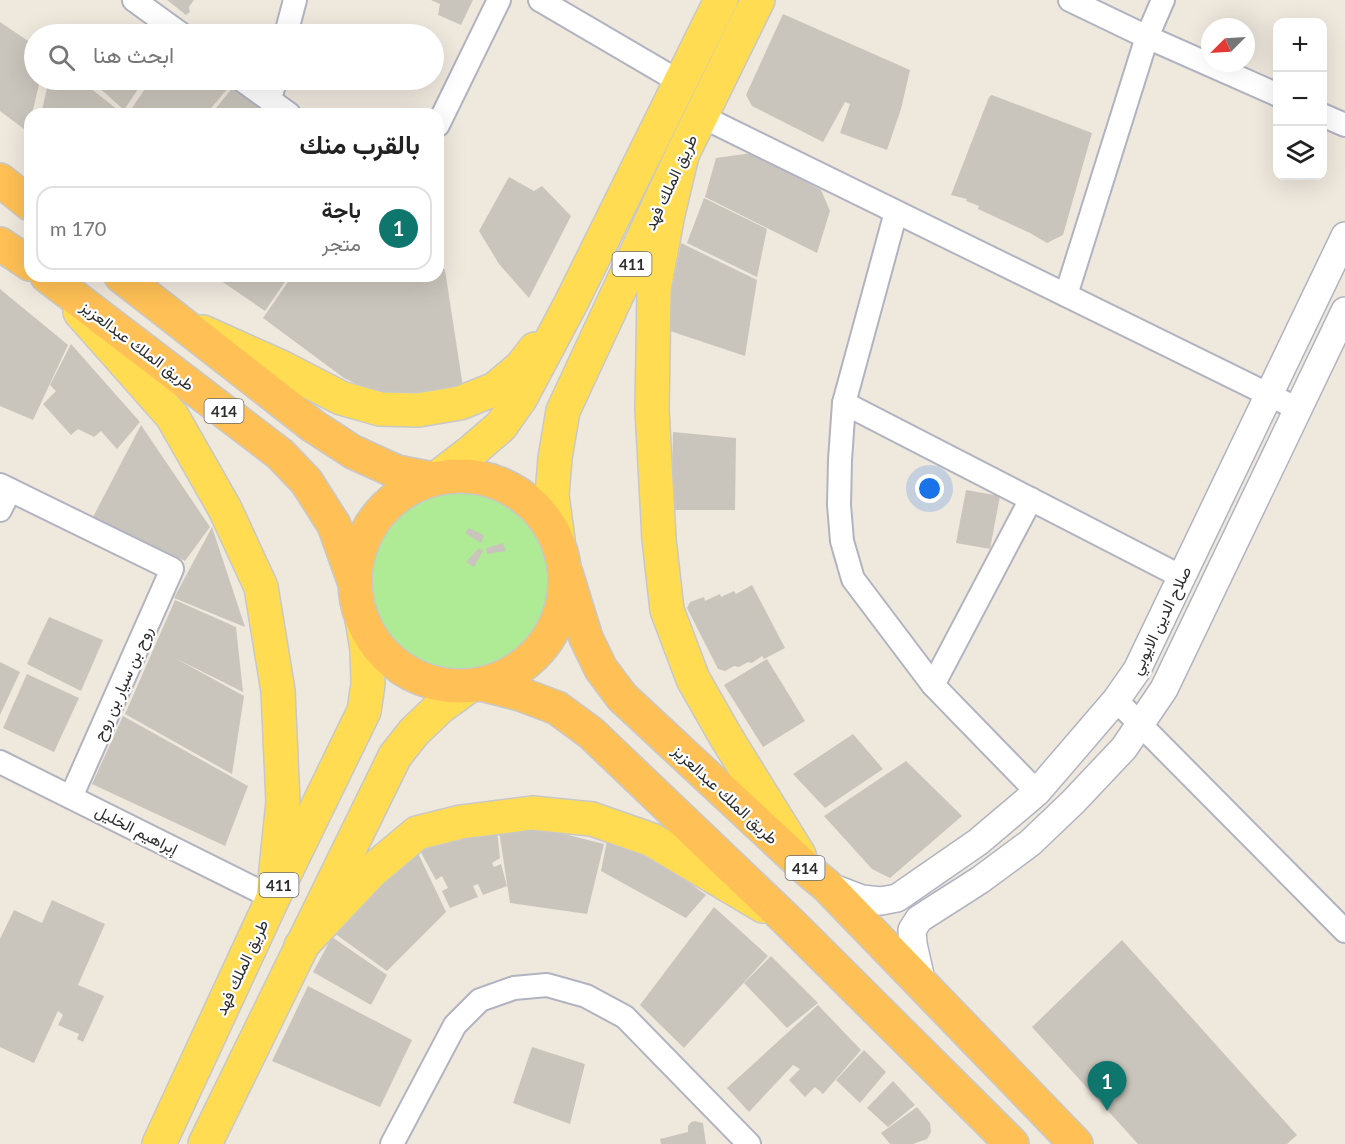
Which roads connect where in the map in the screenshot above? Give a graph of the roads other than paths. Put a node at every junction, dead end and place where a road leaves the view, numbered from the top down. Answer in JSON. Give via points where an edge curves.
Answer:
{"nodes":[{"id":1,"x":134,"y":0,"type":"edge"},
{"id":2,"x":295,"y":0,"type":"edge"},
{"id":3,"x":499,"y":0,"type":"edge"},
{"id":4,"x":540,"y":0,"type":"edge"},
{"id":5,"x":721,"y":0,"type":"edge"},
{"id":6,"x":758,"y":0,"type":"edge"},
{"id":7,"x":1070,"y":0,"type":"edge"},
{"id":8,"x":1163,"y":0,"type":"edge"},
{"id":9,"x":167,"y":24,"type":"edge"},
{"id":10,"x":289,"y":24,"type":"edge"},
{"id":11,"x":1147,"y":37,"type":"junction"},
{"id":12,"x":680,"y":82,"type":"junction"},
{"id":13,"x":273,"y":90,"type":"edge"},
{"id":14,"x":1273,"y":93,"type":"edge"},
{"id":15,"x":285,"y":108,"type":"edge"},
{"id":16,"x":444,"y":113,"type":"edge"},
{"id":17,"x":701,"y":116,"type":"junction"},
{"id":18,"x":1327,"y":117,"type":"edge"},
{"id":19,"x":1345,"y":125,"type":"edge"},
{"id":20,"x":682,"y":155,"type":"junction"},
{"id":21,"x":0,"y":180,"type":"edge"},
{"id":22,"x":24,"y":199,"type":"edge"},
{"id":23,"x":896,"y":212,"type":"junction"},
{"id":24,"x":1345,"y":236,"type":"edge"},
{"id":25,"x":0,"y":244,"type":"edge"},
{"id":26,"x":24,"y":260,"type":"edge"},
{"id":27,"x":51,"y":282,"type":"edge"},
{"id":28,"x":55,"y":282,"type":"edge"},
{"id":29,"x":129,"y":282,"type":"edge"},
{"id":30,"x":1066,"y":295,"type":"junction"},
{"id":31,"x":571,"y":303,"type":"junction"},
{"id":32,"x":1345,"y":311,"type":"edge"},
{"id":33,"x":178,"y":321,"type":"junction"},
{"id":34,"x":1269,"y":395,"type":"junction"},
{"id":35,"x":844,"y":403,"type":"junction"},
{"id":36,"x":1298,"y":409,"type":"junction"},
{"id":37,"x":303,"y":418,"type":"junction"},
{"id":38,"x":280,"y":454,"type":"junction"},
{"id":39,"x":435,"y":478,"type":"junction"},
{"id":40,"x":3,"y":495,"type":"edge"},
{"id":41,"x":1030,"y":499,"type":"junction"},
{"id":42,"x":558,"y":540,"type":"junction"},
{"id":43,"x":566,"y":573,"type":"junction"},
{"id":44,"x":1182,"y":577,"type":"junction"},
{"id":45,"x":354,"y":583,"type":"junction"},
{"id":46,"x":362,"y":619,"type":"junction"},
{"id":47,"x":474,"y":686,"type":"junction"},
{"id":48,"x":933,"y":686,"type":"junction"},
{"id":49,"x":1116,"y":700,"type":"junction"},
{"id":50,"x":639,"y":713,"type":"junction"},
{"id":51,"x":1140,"y":725,"type":"junction"},
{"id":52,"x":607,"y":748,"type":"junction"},
{"id":53,"x":0,"y":762,"type":"edge"},
{"id":54,"x":326,"y":790,"type":"junction"},
{"id":55,"x":1037,"y":792,"type":"junction"},
{"id":56,"x":71,"y":796,"type":"junction"},
{"id":57,"x":366,"y":814,"type":"junction"},
{"id":58,"x":818,"y":879,"type":"junction"},
{"id":59,"x":273,"y":898,"type":"junction"},
{"id":60,"x":789,"y":922,"type":"junction"},
{"id":61,"x":1345,"y":931,"type":"edge"},
{"id":62,"x":301,"y":946,"type":"junction"},
{"id":63,"x":922,"y":984,"type":"junction"},
{"id":64,"x":1002,"y":1142,"type":"edge"},
{"id":65,"x":159,"y":1144,"type":"edge"},
{"id":66,"x":205,"y":1144,"type":"edge"},
{"id":67,"x":392,"y":1144,"type":"edge"},
{"id":68,"x":749,"y":1144,"type":"edge"},
{"id":69,"x":1076,"y":1144,"type":"edge"}],
"edges":[{"from":1,"to":9,"type":"street"},
{"from":2,"to":10,"type":"street"},
{"from":3,"to":16,"type":"street"},
{"from":4,"to":12,"type":"street"},
{"from":5,"to":12,"type":"main road","name":"طريق الملك فهد","number":"411"},
{"from":6,"to":17,"type":"main road","name":"طريق الملك فهد","number":"411"},
{"from":7,"to":11,"type":"street"},
{"from":8,"to":11,"type":"street"},
{"from":11,"to":14,"type":"street"},
{"from":11,"to":30,"type":"street"},
{"from":12,"to":31,"type":"main road","name":"طريق الملك فهد","number":"411"},
{"from":13,"to":15,"type":"street"},
{"from":17,"to":20,"type":"main road","name":"طريق الملك فهد","number":"411"},
{"from":17,"to":23,"type":"street"},
{"from":18,"to":19,"type":"street"},
{"from":20,"to":42,"type":"main road","name":"طريق الملك فهد","number":"411","via":[[563,411],[552,495]]},
{"from":20,"to":58,"type":"main road","via":[[654,289],[652,409],[667,610],[693,679]]},
{"from":21,"to":22,"type":"highway"},
{"from":23,"to":30,"type":"street"},
{"from":23,"to":35,"type":"street"},
{"from":24,"to":34,"type":"street","name":"صلاح الدين الايوبي"},
{"from":25,"to":26,"type":"highway","name":"طريق الملك عبدالعزيز","number":"414"},
{"from":27,"to":59,"type":"main road","via":[[172,416],[225,509],[261,587],[278,691],[281,746],[283,802]]},
{"from":28,"to":38,"type":"highway","name":"طريق الملك عبدالعزيز","number":"414"},
{"from":29,"to":33,"type":"highway","number":"414"},
{"from":30,"to":34,"type":"street"},
{"from":31,"to":33,"type":"main road","via":[[521,367],[495,389],[460,403],[417,410],[380,409],[341,398]]},
{"from":31,"to":39,"type":"main road","name":"طريق الملك فهد","number":"411","via":[[520,399],[501,426]]},
{"from":32,"to":36,"type":"street","name":"صلاح الدين الايوبي"},
{"from":33,"to":37,"type":"highway","number":"414"},
{"from":34,"to":36,"type":"street"},
{"from":34,"to":44,"type":"street","name":"صلاح الدين الايوبي"},
{"from":35,"to":41,"type":"street"},
{"from":35,"to":48,"type":"street","via":[[839,505],[842,541],[853,579]]},
{"from":36,"to":51,"type":"street","name":"صلاح الدين الايوبي","via":[[1164,688]]},
{"from":37,"to":38,"type":"highway","via":[[301,440],[291,451]]},
{"from":37,"to":39,"type":"highway","number":"414","via":[[353,452],[397,472]]},
{"from":38,"to":45,"type":"highway","name":"طريق الملك عبدالعزيز","number":"414","via":[[306,481],[334,525]]},
{"from":39,"to":42,"type":"highway","via":[[474,476],[509,487],[538,509]]},
{"from":39,"to":45,"type":"highway","via":[[404,491],[377,515],[360,547]]},
{"from":40,"to":56,"type":"street","name":"روح بن سيار بن روح","via":[[172,569]]},
{"from":41,"to":44,"type":"street"},
{"from":41,"to":48,"type":"street"},
{"from":42,"to":43,"type":"highway"},
{"from":43,"to":47,"type":"highway","via":[[563,606],[550,637],[529,662],[500,680]]},
{"from":43,"to":50,"type":"highway","name":"طريق الملك عبدالعزيز","number":"414","via":[[586,638],[602,669]]},
{"from":44,"to":49,"type":"street","name":"صلاح الدين الايوبي","via":[[1137,670]]},
{"from":45,"to":46,"type":"highway"},
{"from":46,"to":47,"type":"highway","via":[[379,648],[404,671],[434,684]]},
{"from":46,"to":54,"type":"main road","name":"طريق الملك فهد","number":"411","via":[[368,684],[364,711]]},
{"from":47,"to":52,"type":"highway","via":[[520,694],[557,708]]},
{"from":47,"to":57,"type":"main road","number":"411","via":[[439,708],[414,732],[395,756]]},
{"from":48,"to":55,"type":"street"},
{"from":49,"to":51,"type":"street"},
{"from":49,"to":55,"type":"street","name":"صلاح الدين الايوبي"},
{"from":50,"to":52,"type":"highway","via":[[615,715],[606,730]]},
{"from":50,"to":58,"type":"highway","name":"طريق الملك عبدالعزيز","number":"414"},
{"from":51,"to":61,"type":"street"},
{"from":51,"to":63,"type":"street","name":"صلاح الدين الايوبي","via":[[1124,748],[1030,843],[919,919],[912,930]]},
{"from":52,"to":60,"type":"highway"},
{"from":53,"to":56,"type":"street","name":"إبراهيم الخليل"},
{"from":54,"to":57,"type":"main road","via":[[353,778],[366,788]]},
{"from":54,"to":59,"type":"main road","name":"طريق الملك فهد","number":"411"},
{"from":55,"to":58,"type":"street","name":"صلاح الدين الايوبي","via":[[978,842],[897,898],[862,899]]},
{"from":56,"to":59,"type":"street","name":"إبراهيم الخليل"},
{"from":57,"to":62,"type":"main road","number":"411"},
{"from":58,"to":63,"type":"highway","name":"طريق الملك عبدالعزيز","number":"414"},
{"from":59,"to":65,"type":"main road","name":"طريق الملك فهد","number":"411"},
{"from":60,"to":62,"type":"main road","via":[[652,840],[592,819],[532,813],[461,822],[417,833],[373,870]]},
{"from":60,"to":64,"type":"highway"},
{"from":62,"to":66,"type":"main road","number":"411"},
{"from":63,"to":69,"type":"highway","name":"طريق الملك عبدالعزيز","number":"414"},
{"from":67,"to":68,"type":"street","via":[[455,1025],[480,1000],[514,988],[547,985],[586,996],[625,1017]]}]}
